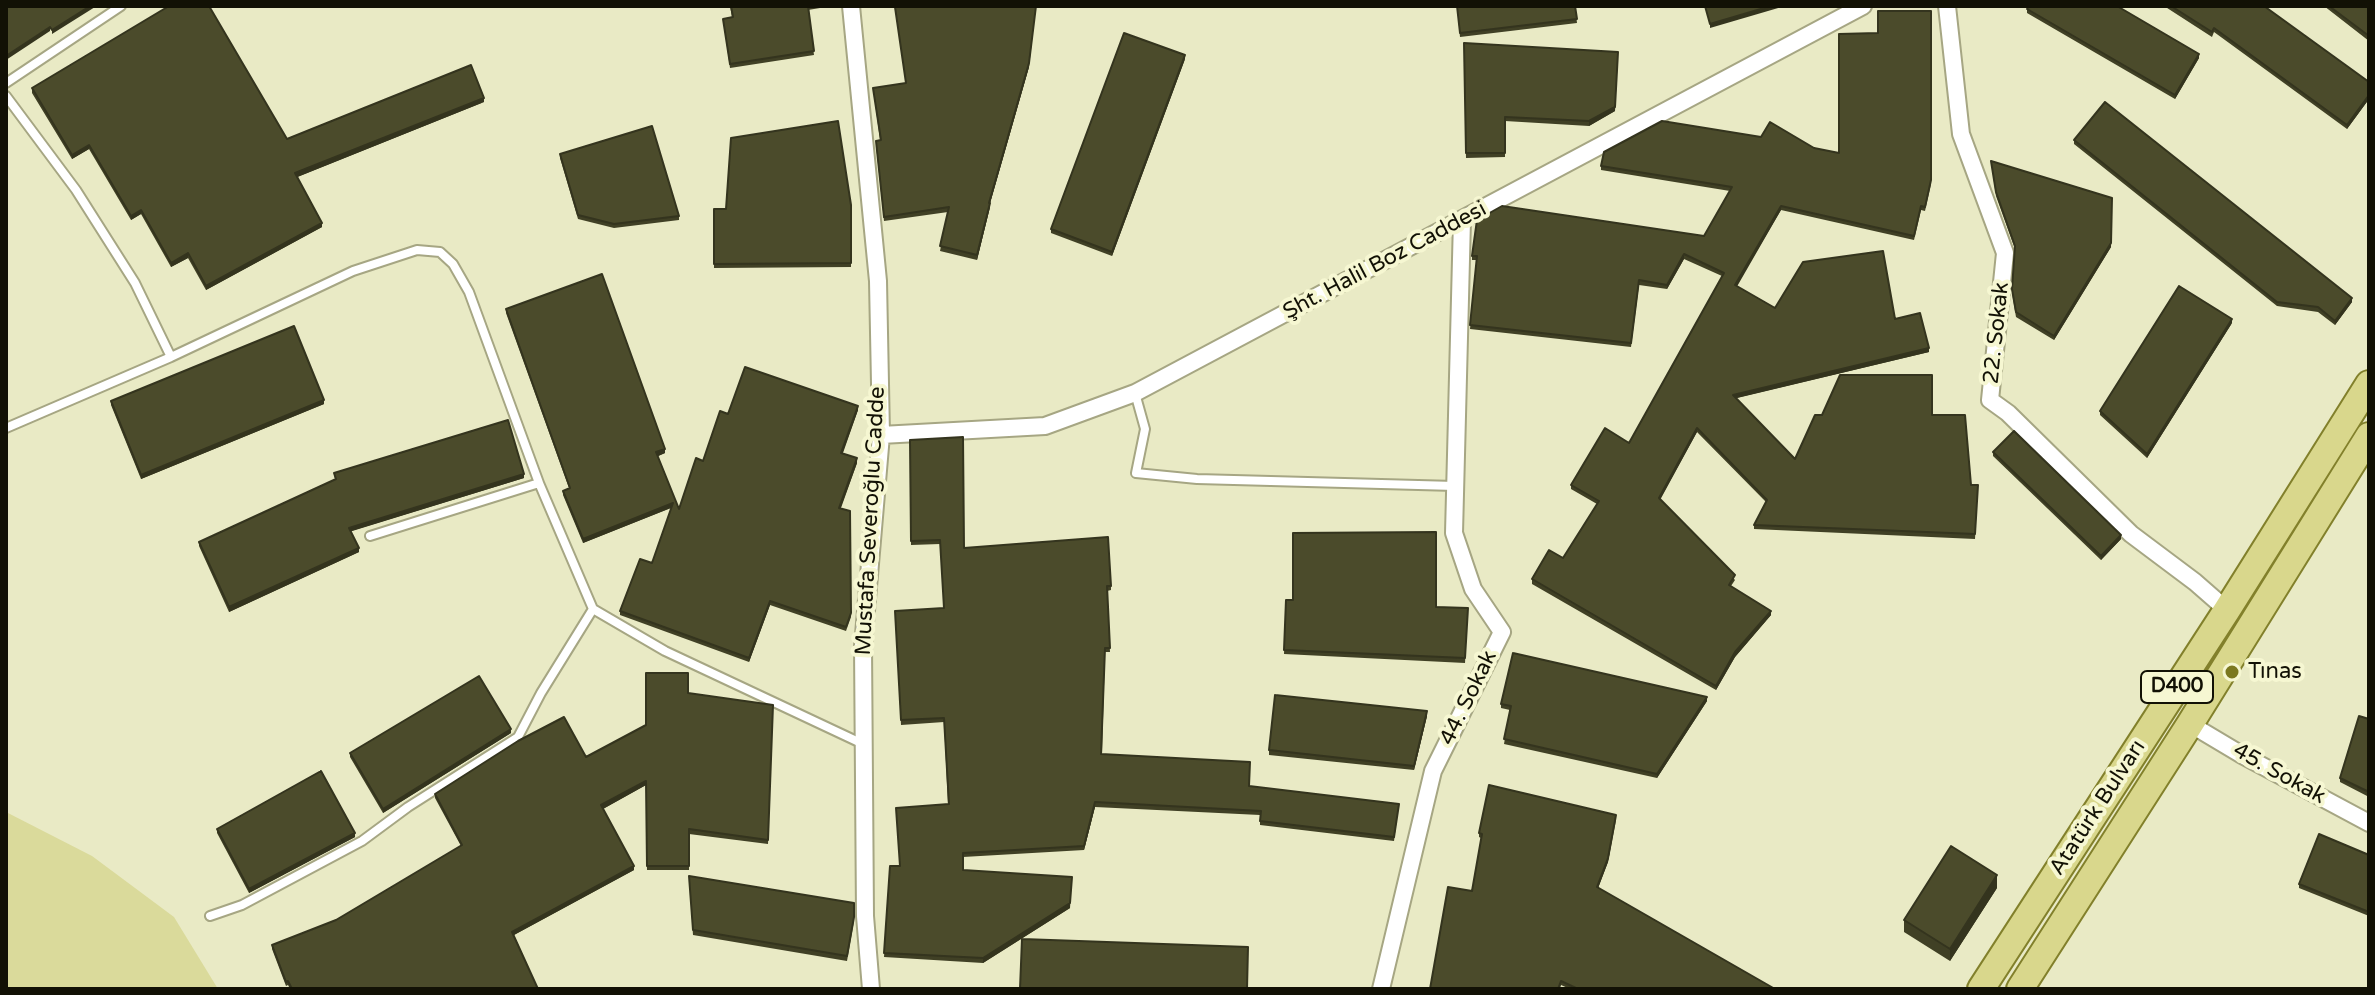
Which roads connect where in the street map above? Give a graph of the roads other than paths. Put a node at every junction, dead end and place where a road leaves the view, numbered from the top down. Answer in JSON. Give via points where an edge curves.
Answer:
{"nodes":[{"id":1,"x":121,"y":6,"type":"edge"},
{"id":2,"x":851,"y":6,"type":"edge"},
{"id":3,"x":1863,"y":6,"type":"edge"},
{"id":4,"x":1947,"y":6,"type":"edge"},
{"id":5,"x":1833,"y":14,"type":"edge"},
{"id":6,"x":6,"y":83,"type":"edge"},
{"id":7,"x":6,"y":96,"type":"edge"},
{"id":8,"x":1462,"y":220,"type":"junction"},
{"id":9,"x":171,"y":357,"type":"junction"},
{"id":10,"x":2369,"y":384,"type":"edge"},
{"id":11,"x":1135,"y":393,"type":"junction"},
{"id":12,"x":6,"y":428,"type":"edge"},
{"id":13,"x":881,"y":435,"type":"junction"},
{"id":14,"x":2367,"y":444,"type":"edge"},
{"id":15,"x":539,"y":483,"type":"junction"},
{"id":16,"x":1455,"y":486,"type":"junction"},
{"id":17,"x":370,"y":536,"type":"dead end"},
{"id":18,"x":593,"y":609,"type":"junction"},
{"id":19,"x":2227,"y":610,"type":"junction"},
{"id":20,"x":2190,"y":724,"type":"junction"},
{"id":21,"x":863,"y":745,"type":"junction"},
{"id":22,"x":2369,"y":823,"type":"edge"},
{"id":23,"x":210,"y":916,"type":"dead end"},
{"id":24,"x":871,"y":989,"type":"edge"},
{"id":25,"x":1381,"y":989,"type":"edge"},
{"id":26,"x":1981,"y":989,"type":"edge"},
{"id":27,"x":2020,"y":989,"type":"edge"}],
"edges":[{"from":1,"to":6,"type":"lane"},
{"from":2,"to":13,"type":"street","name":"Mustafa Severoğlu Cadde","via":[[878,281]]},
{"from":3,"to":5,"type":"street","name":"Şht. Halil Boz Caddesi"},
{"from":4,"to":19,"type":"street","name":"22. Sokak","via":[[1961,134],[2005,253],[1990,400],[2131,534]]},
{"from":5,"to":8,"type":"street","name":"Şht. Halil Boz Caddesi"},
{"from":7,"to":9,"type":"lane","via":[[76,190],[135,283]]},
{"from":8,"to":11,"type":"street","name":"Şht. Halil Boz Caddesi"},
{"from":8,"to":16,"type":"street","name":"44. Sokak"},
{"from":9,"to":12,"type":"lane"},
{"from":9,"to":15,"type":"lane","via":[[353,271],[417,250],[440,252],[469,292]]},
{"from":10,"to":19,"type":"main road","name":"Atatürk Bulvarı","number":"D400"},
{"from":11,"to":13,"type":"street","name":"Şht. Halil Boz Caddesi","via":[[1045,426]]},
{"from":11,"to":16,"type":"lane","via":[[1145,429],[1136,473]]},
{"from":13,"to":21,"type":"street","name":"Mustafa Severoğlu Cadde","via":[[863,646]]},
{"from":14,"to":20,"type":"main road","name":"Atatürk Bulvarı","number":"D400"},
{"from":15,"to":17,"type":"lane"},
{"from":15,"to":18,"type":"lane"},
{"from":16,"to":25,"type":"street","name":"44. Sokak","via":[[1454,533],[1473,589],[1502,632],[1433,771]]},
{"from":18,"to":21,"type":"lane","via":[[665,651]]},
{"from":18,"to":23,"type":"lane","via":[[518,737],[362,841],[242,905]]},
{"from":19,"to":26,"type":"main road","name":"Atatürk Bulvarı","number":"D400"},
{"from":20,"to":22,"type":"street","name":"45. Sokak"},
{"from":20,"to":27,"type":"main road","name":"Atatürk Bulvarı","number":"D400"},
{"from":21,"to":24,"type":"street","name":"Mustafa Severoğlu Cadde"}]}
